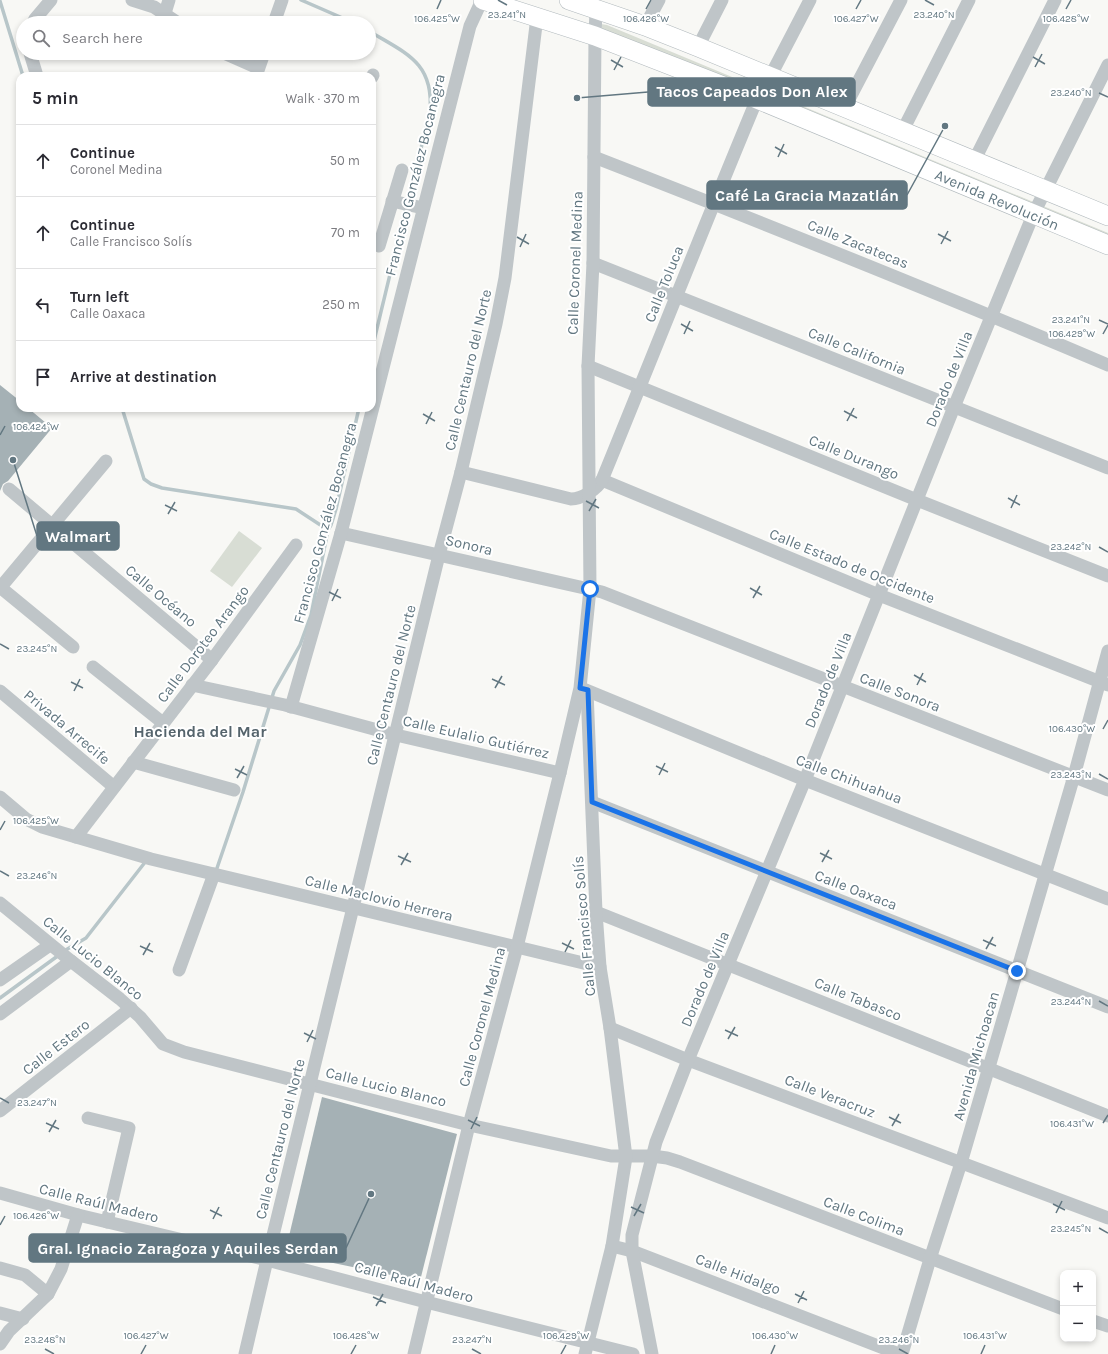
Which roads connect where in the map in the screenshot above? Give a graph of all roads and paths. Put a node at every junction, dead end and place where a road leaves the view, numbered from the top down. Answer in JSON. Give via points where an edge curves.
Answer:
{"nodes":[{"id":1,"x":51,"y":0,"type":"edge"},
{"id":2,"x":132,"y":0,"type":"edge"},
{"id":3,"x":169,"y":0,"type":"edge"},
{"id":4,"x":282,"y":0,"type":"edge"},
{"id":5,"x":483,"y":0,"type":"edge"},
{"id":6,"x":570,"y":0,"type":"edge"},
{"id":7,"x":659,"y":0,"type":"edge"},
{"id":8,"x":722,"y":0,"type":"edge"},
{"id":9,"x":810,"y":0,"type":"edge"},
{"id":10,"x":901,"y":0,"type":"edge"},
{"id":11,"x":968,"y":0,"type":"edge"},
{"id":12,"x":1055,"y":0,"type":"edge"},
{"id":13,"x":596,"y":10,"type":"junction"},
{"id":14,"x":165,"y":13,"type":"junction"},
{"id":15,"x":38,"y":16,"type":"edge"},
{"id":16,"x":169,"y":16,"type":"edge"},
{"id":17,"x":276,"y":16,"type":"edge"},
{"id":18,"x":537,"y":17,"type":"junction"},
{"id":19,"x":645,"y":26,"type":"junction"},
{"id":20,"x":595,"y":36,"type":"junction"},
{"id":21,"x":698,"y":47,"type":"junction"},
{"id":22,"x":32,"y":60,"type":"edge"},
{"id":23,"x":236,"y":60,"type":"edge"},
{"id":24,"x":261,"y":60,"type":"edge"},
{"id":25,"x":1108,"y":65,"type":"edge"},
{"id":26,"x":36,"y":72,"type":"edge"},
{"id":27,"x":257,"y":72,"type":"edge"},
{"id":28,"x":770,"y":77,"type":"junction"},
{"id":29,"x":757,"y":99,"type":"junction"},
{"id":30,"x":846,"y":107,"type":"junction"},
{"id":31,"x":903,"y":130,"type":"junction"},
{"id":32,"x":594,"y":157,"type":"junction"},
{"id":33,"x":974,"y":161,"type":"junction"},
{"id":34,"x":402,"y":170,"type":"dead end"},
{"id":35,"x":1044,"y":190,"type":"junction"},
{"id":36,"x":392,"y":201,"type":"junction"},
{"id":37,"x":713,"y":203,"type":"junction"},
{"id":38,"x":423,"y":208,"type":"junction"},
{"id":39,"x":1033,"y":214,"type":"junction"},
{"id":40,"x":1108,"y":216,"type":"edge"},
{"id":41,"x":1108,"y":245,"type":"edge"},
{"id":42,"x":379,"y":246,"type":"dead end"},
{"id":43,"x":593,"y":263,"type":"junction"},
{"id":44,"x":677,"y":296,"type":"junction"},
{"id":45,"x":992,"y":316,"type":"junction"},
{"id":46,"x":1108,"y":365,"type":"edge"},
{"id":47,"x":588,"y":366,"type":"junction"},
{"id":48,"x":376,"y":378,"type":"edge"},
{"id":49,"x":640,"y":387,"type":"junction"},
{"id":50,"x":954,"y":407,"type":"junction"},
{"id":51,"x":368,"y":412,"type":"edge"},
{"id":52,"x":106,"y":461,"type":"dead end"},
{"id":53,"x":1108,"y":468,"type":"edge"},
{"id":54,"x":461,"y":472,"type":"junction"},
{"id":55,"x":602,"y":480,"type":"junction"},
{"id":56,"x":9,"y":489,"type":"dead end"},
{"id":57,"x":589,"y":492,"type":"junction"},
{"id":58,"x":917,"y":500,"type":"junction"},
{"id":59,"x":52,"y":525,"type":"junction"},
{"id":60,"x":341,"y":533,"type":"junction"},
{"id":61,"x":296,"y":545,"type":"dead end"},
{"id":62,"x":439,"y":554,"type":"junction"},
{"id":63,"x":1108,"y":576,"type":"edge"},
{"id":64,"x":0,"y":587,"type":"edge"},
{"id":65,"x":590,"y":589,"type":"junction"},
{"id":66,"x":879,"y":595,"type":"junction"},
{"id":67,"x":73,"y":647,"type":"dead end"},
{"id":68,"x":1108,"y":651,"type":"edge"},
{"id":69,"x":212,"y":660,"type":"junction"},
{"id":70,"x":93,"y":667,"type":"dead end"},
{"id":71,"x":1104,"y":683,"type":"edge"},
{"id":72,"x":192,"y":685,"type":"junction"},
{"id":73,"x":842,"y":687,"type":"junction"},
{"id":74,"x":584,"y":689,"type":"junction"},
{"id":75,"x":0,"y":691,"type":"edge"},
{"id":76,"x":288,"y":706,"type":"junction"},
{"id":77,"x":163,"y":723,"type":"junction"},
{"id":78,"x":396,"y":734,"type":"junction"},
{"id":79,"x":133,"y":762,"type":"junction"},
{"id":80,"x":560,"y":774,"type":"junction"},
{"id":81,"x":1074,"y":776,"type":"junction"},
{"id":82,"x":805,"y":780,"type":"junction"},
{"id":83,"x":114,"y":787,"type":"junction"},
{"id":84,"x":234,"y":790,"type":"dead end"},
{"id":85,"x":1108,"y":790,"type":"edge"},
{"id":86,"x":0,"y":797,"type":"edge"},
{"id":87,"x":592,"y":802,"type":"junction"},
{"id":88,"x":76,"y":837,"type":"junction"},
{"id":89,"x":766,"y":872,"type":"junction"},
{"id":90,"x":1045,"y":873,"type":"junction"},
{"id":91,"x":214,"y":874,"type":"junction"},
{"id":92,"x":1108,"y":899,"type":"edge"},
{"id":93,"x":0,"y":903,"type":"edge"},
{"id":94,"x":353,"y":908,"type":"junction"},
{"id":95,"x":596,"y":912,"type":"junction"},
{"id":96,"x":50,"y":945,"type":"junction"},
{"id":97,"x":517,"y":947,"type":"junction"},
{"id":98,"x":71,"y":961,"type":"junction"},
{"id":99,"x":728,"y":965,"type":"junction"},
{"id":100,"x":600,"y":967,"type":"junction"},
{"id":101,"x":179,"y":970,"type":"dead end"},
{"id":102,"x":1017,"y":971,"type":"junction"},
{"id":103,"x":0,"y":980,"type":"edge"},
{"id":104,"x":1108,"y":1007,"type":"edge"},
{"id":105,"x":131,"y":1008,"type":"junction"},
{"id":106,"x":0,"y":1014,"type":"edge"},
{"id":107,"x":610,"y":1028,"type":"junction"},
{"id":108,"x":688,"y":1060,"type":"junction"},
{"id":109,"x":988,"y":1068,"type":"junction"},
{"id":110,"x":310,"y":1084,"type":"junction"},
{"id":111,"x":0,"y":1111,"type":"edge"},
{"id":112,"x":1108,"y":1116,"type":"edge"},
{"id":113,"x":88,"y":1118,"type":"dead end"},
{"id":114,"x":469,"y":1125,"type":"junction"},
{"id":115,"x":652,"y":1156,"type":"junction"},
{"id":116,"x":626,"y":1157,"type":"junction"},
{"id":117,"x":961,"y":1163,"type":"junction"},
{"id":118,"x":0,"y":1194,"type":"edge"},
{"id":119,"x":78,"y":1215,"type":"junction"},
{"id":120,"x":1108,"y":1218,"type":"edge"},
{"id":121,"x":107,"y":1222,"type":"junction"},
{"id":122,"x":612,"y":1246,"type":"junction"},
{"id":123,"x":632,"y":1251,"type":"junction"},
{"id":124,"x":930,"y":1259,"type":"junction"},
{"id":125,"x":267,"y":1260,"type":"junction"},
{"id":126,"x":0,"y":1268,"type":"edge"},
{"id":127,"x":48,"y":1294,"type":"junction"},
{"id":128,"x":426,"y":1302,"type":"junction"},
{"id":129,"x":1060,"y":1308,"type":"edge"},
{"id":130,"x":0,"y":1313,"type":"edge"},
{"id":131,"x":23,"y":1319,"type":"junction"},
{"id":132,"x":1096,"y":1322,"type":"edge"},
{"id":133,"x":1108,"y":1326,"type":"edge"},
{"id":134,"x":0,"y":1344,"type":"edge"},
{"id":135,"x":587,"y":1348,"type":"edge"},
{"id":136,"x":245,"y":1354,"type":"edge"},
{"id":137,"x":414,"y":1354,"type":"edge"},
{"id":138,"x":633,"y":1354,"type":"edge"},
{"id":139,"x":652,"y":1354,"type":"edge"},
{"id":140,"x":901,"y":1354,"type":"edge"}],
"edges":[{"from":1,"to":15,"type":"street"},
{"from":2,"to":14,"type":"street"},
{"from":3,"to":14,"type":"street"},
{"from":4,"to":17,"type":"street"},
{"from":5,"to":18,"type":"street","name":"Avenida Revolución"},
{"from":5,"to":38,"type":"street","name":"Francisco González Bocanegra","via":[[470,26]]},
{"from":6,"to":13,"type":"street","name":"Avenida Revolución"},
{"from":7,"to":19,"type":"street"},
{"from":8,"to":21,"type":"street"},
{"from":9,"to":28,"type":"street"},
{"from":10,"to":30,"type":"street"},
{"from":11,"to":31,"type":"street"},
{"from":12,"to":33,"type":"street"},
{"from":13,"to":19,"type":"street","name":"Avenida Revolución"},
{"from":13,"to":20,"type":"street","name":"Calle Coronel Medina"},
{"from":14,"to":16,"type":"street"},
{"from":18,"to":20,"type":"street","name":"Avenida Revolución"},
{"from":18,"to":54,"type":"street","name":"Calle Centauro del Norte","via":[[505,278]]},
{"from":19,"to":21,"type":"street","name":"Avenida Revolución"},
{"from":20,"to":29,"type":"street","name":"Avenida Revolución"},
{"from":20,"to":32,"type":"street","name":"Calle Coronel Medina"},
{"from":21,"to":28,"type":"street","name":"Avenida Revolución"},
{"from":22,"to":26,"type":"street"},
{"from":23,"to":27,"type":"street"},
{"from":24,"to":27,"type":"street"},
{"from":25,"to":35,"type":"street","name":"Dorado de Villa"},
{"from":28,"to":30,"type":"street","name":"Avenida Revolución"},
{"from":29,"to":37,"type":"street","name":"Calle Toluca"},
{"from":29,"to":39,"type":"street","name":"Avenida Revolución"},
{"from":30,"to":31,"type":"street","name":"Avenida Revolución"},
{"from":31,"to":33,"type":"street","name":"Avenida Revolución"},
{"from":32,"to":37,"type":"street","name":"Calle Zacatecas"},
{"from":32,"to":43,"type":"street","name":"Calle Coronel Medina"},
{"from":33,"to":35,"type":"street","name":"Avenida Revolución"},
{"from":34,"to":36,"type":"street"},
{"from":35,"to":39,"type":"street","name":"Dorado de Villa"},
{"from":35,"to":40,"type":"street","name":"Avenida Revolución"},
{"from":36,"to":38,"type":"street"},
{"from":36,"to":42,"type":"street"},
{"from":37,"to":44,"type":"street","name":"Calle Toluca"},
{"from":37,"to":45,"type":"street","name":"Calle Zacatecas"},
{"from":38,"to":48,"type":"street","name":"Francisco González Bocanegra"},
{"from":39,"to":41,"type":"street","name":"Avenida Revolución"},
{"from":39,"to":45,"type":"street","name":"Dorado de Villa"},
{"from":43,"to":44,"type":"street","name":"Calle California"},
{"from":43,"to":47,"type":"street","name":"Calle Coronel Medina"},
{"from":44,"to":49,"type":"street","name":"Calle Toluca"},
{"from":44,"to":50,"type":"street","name":"Calle California"},
{"from":45,"to":46,"type":"street","name":"Calle Zacatecas"},
{"from":45,"to":50,"type":"street","name":"Dorado de Villa"},
{"from":47,"to":49,"type":"street","name":"Calle Durango"},
{"from":47,"to":57,"type":"street","name":"Calle Coronel Medina"},
{"from":49,"to":55,"type":"street","name":"Calle Toluca"},
{"from":49,"to":58,"type":"street","name":"Calle Durango"},
{"from":50,"to":53,"type":"street","name":"Calle California"},
{"from":50,"to":58,"type":"street","name":"Dorado de Villa"},
{"from":51,"to":60,"type":"street","name":"Francisco González Bocanegra"},
{"from":52,"to":59,"type":"street"},
{"from":54,"to":57,"type":"street","via":[[571,499],[580,498]]},
{"from":54,"to":62,"type":"street","name":"Calle Centauro del Norte"},
{"from":55,"to":57,"type":"street"},
{"from":55,"to":66,"type":"street","name":"Calle Estado de Occidente"},
{"from":56,"to":59,"type":"street","name":"Calle Océano"},
{"from":57,"to":65,"type":"street","name":"Calle Coronel Medina"},
{"from":58,"to":63,"type":"street","name":"Calle Durango"},
{"from":58,"to":66,"type":"street","name":"Dorado de Villa"},
{"from":59,"to":64,"type":"street"},
{"from":59,"to":69,"type":"street","name":"Calle Océano"},
{"from":60,"to":62,"type":"street","name":"Sonora"},
{"from":60,"to":76,"type":"street","name":"Francisco González Bocanegra"},
{"from":61,"to":69,"type":"street","name":"Calle Doroteo Arango"},
{"from":62,"to":65,"type":"street","name":"Sonora"},
{"from":62,"to":78,"type":"street","name":"Calle Centauro del Norte"},
{"from":64,"to":67,"type":"street"},
{"from":65,"to":73,"type":"street","name":"Calle Sonora"},
{"from":65,"to":74,"type":"street","name":"Calle Coronel Medina"},
{"from":66,"to":71,"type":"street","name":"Calle Estado de Occidente"},
{"from":66,"to":73,"type":"street","name":"Dorado de Villa"},
{"from":68,"to":71,"type":"street","name":"Avenida Michoacan"},
{"from":69,"to":72,"type":"street","name":"Calle Doroteo Arango"},
{"from":70,"to":77,"type":"street"},
{"from":71,"to":81,"type":"street","name":"Avenida Michoacan"},
{"from":72,"to":76,"type":"street","name":"Calle Eulalio Gutiérrez"},
{"from":72,"to":77,"type":"street","name":"Calle Doroteo Arango"},
{"from":73,"to":81,"type":"street","name":"Calle Sonora"},
{"from":73,"to":82,"type":"street","name":"Dorado de Villa"},
{"from":74,"to":80,"type":"street","name":"Calle Coronel Medina"},
{"from":74,"to":82,"type":"street","name":"Calle Chihuahua"},
{"from":74,"to":87,"type":"street","name":"Calle Francisco Solís"},
{"from":75,"to":83,"type":"street","name":"Privada Arrecife"},
{"from":76,"to":78,"type":"street","name":"Calle Eulalio Gutiérrez"},
{"from":77,"to":79,"type":"street","name":"Calle Doroteo Arango"},
{"from":78,"to":80,"type":"street","name":"Calle Eulalio Gutiérrez"},
{"from":78,"to":94,"type":"street","name":"Calle Centauro del Norte"},
{"from":79,"to":83,"type":"street","name":"Calle Doroteo Arango"},
{"from":79,"to":84,"type":"street"},
{"from":80,"to":97,"type":"street","name":"Calle Coronel Medina"},
{"from":81,"to":85,"type":"street","name":"Calle Sonora"},
{"from":81,"to":90,"type":"street","name":"Avenida Michoacan"},
{"from":82,"to":89,"type":"street","name":"Dorado de Villa"},
{"from":82,"to":90,"type":"street","name":"Calle Chihuahua"},
{"from":83,"to":88,"type":"street","name":"Calle Doroteo Arango"},
{"from":86,"to":88,"type":"street","via":[[34,824]]},
{"from":87,"to":89,"type":"street","name":"Calle Oaxaca"},
{"from":87,"to":95,"type":"street","name":"Calle Francisco Solís"},
{"from":88,"to":91,"type":"street","name":"Calle Maclovio Herrera"},
{"from":89,"to":99,"type":"street","name":"Dorado de Villa"},
{"from":89,"to":102,"type":"street","name":"Calle Oaxaca"},
{"from":90,"to":92,"type":"street","name":"Calle Chihuahua"},
{"from":90,"to":102,"type":"street","name":"Avenida Michoacan"},
{"from":91,"to":94,"type":"street","name":"Calle Maclovio Herrera"},
{"from":91,"to":101,"type":"street"},
{"from":93,"to":96,"type":"street","name":"Calle Lucio Blanco"},
{"from":94,"to":97,"type":"street","name":"Calle Maclovio Herrera"},
{"from":94,"to":110,"type":"street","name":"Calle Centauro del Norte"},
{"from":95,"to":99,"type":"street","name":"Calle Tabasco"},
{"from":95,"to":100,"type":"street","name":"Calle Francisco Solís"},
{"from":96,"to":98,"type":"street","name":"Calle Lucio Blanco"},
{"from":96,"to":103,"type":"street"},
{"from":97,"to":100,"type":"street","name":"Calle Maclovio Herrera"},
{"from":97,"to":114,"type":"street","name":"Calle Coronel Medina"},
{"from":98,"to":105,"type":"street","name":"Calle Lucio Blanco"},
{"from":98,"to":106,"type":"street"},
{"from":99,"to":108,"type":"street","name":"Dorado de Villa"},
{"from":99,"to":109,"type":"street","name":"Calle Tabasco"},
{"from":100,"to":107,"type":"street","name":"Calle Francisco Solís"},
{"from":102,"to":104,"type":"street","name":"Calle Oaxaca"},
{"from":102,"to":109,"type":"street","name":"Avenida Michoacan"},
{"from":105,"to":110,"type":"street","name":"Calle Lucio Blanco","via":[[163,1044],[172,1048]]},
{"from":105,"to":111,"type":"street","name":"Calle Estero"},
{"from":107,"to":108,"type":"street","name":"Calle Veracruz"},
{"from":107,"to":116,"type":"street","name":"Calle Francisco Solís"},
{"from":108,"to":115,"type":"street","name":"Dorado de Villa"},
{"from":108,"to":117,"type":"street","name":"Calle Veracruz"},
{"from":109,"to":112,"type":"street","name":"Calle Tabasco"},
{"from":109,"to":117,"type":"street","name":"Avenida Michoacan"},
{"from":110,"to":114,"type":"street","name":"Calle Lucio Blanco"},
{"from":110,"to":125,"type":"street","name":"Calle Centauro del Norte"},
{"from":113,"to":121,"type":"street","via":[[129,1128]]},
{"from":114,"to":116,"type":"street","name":"Calle Lucio Blanco","via":[[610,1156]]},
{"from":114,"to":128,"type":"street","name":"Calle Coronel Medina"},
{"from":115,"to":116,"type":"street","name":"Calle Colima"},
{"from":115,"to":123,"type":"street","via":[[632,1235]]},
{"from":115,"to":124,"type":"street","name":"Calle Colima","via":[[680,1162]]},
{"from":116,"to":122,"type":"street","name":"Calle Francisco Solís"},
{"from":117,"to":120,"type":"street","name":"Calle Veracruz"},
{"from":117,"to":124,"type":"street","name":"Avenida Michoacan"},
{"from":118,"to":119,"type":"street","name":"Calle Raúl Madero"},
{"from":119,"to":121,"type":"street","name":"Calle Raúl Madero"},
{"from":119,"to":127,"type":"street","via":[[61,1268]]},
{"from":121,"to":125,"type":"street","name":"Calle Raúl Madero"},
{"from":122,"to":123,"type":"street","name":"Calle Hidalgo"},
{"from":122,"to":135,"type":"street","name":"Calle Francisco Solís"},
{"from":123,"to":139,"type":"street"},
{"from":123,"to":140,"type":"street","name":"Calle Hidalgo"},
{"from":124,"to":129,"type":"street","name":"Calle Colima"},
{"from":124,"to":140,"type":"street","name":"Avenida Michoacan"},
{"from":125,"to":128,"type":"street","name":"Calle Raúl Madero"},
{"from":125,"to":136,"type":"street","name":"Calle Centauro del Norte"},
{"from":126,"to":127,"type":"street","via":[[25,1275]]},
{"from":127,"to":131,"type":"street"},
{"from":128,"to":135,"type":"street","name":"Calle Raúl Madero"},
{"from":128,"to":137,"type":"street","name":"Calle Coronel Medina"},
{"from":130,"to":131,"type":"street"},
{"from":131,"to":134,"type":"street","via":[[9,1331]]},
{"from":132,"to":133,"type":"street"},
{"from":135,"to":138,"type":"street","name":"Calle Raúl Madero"}]}
